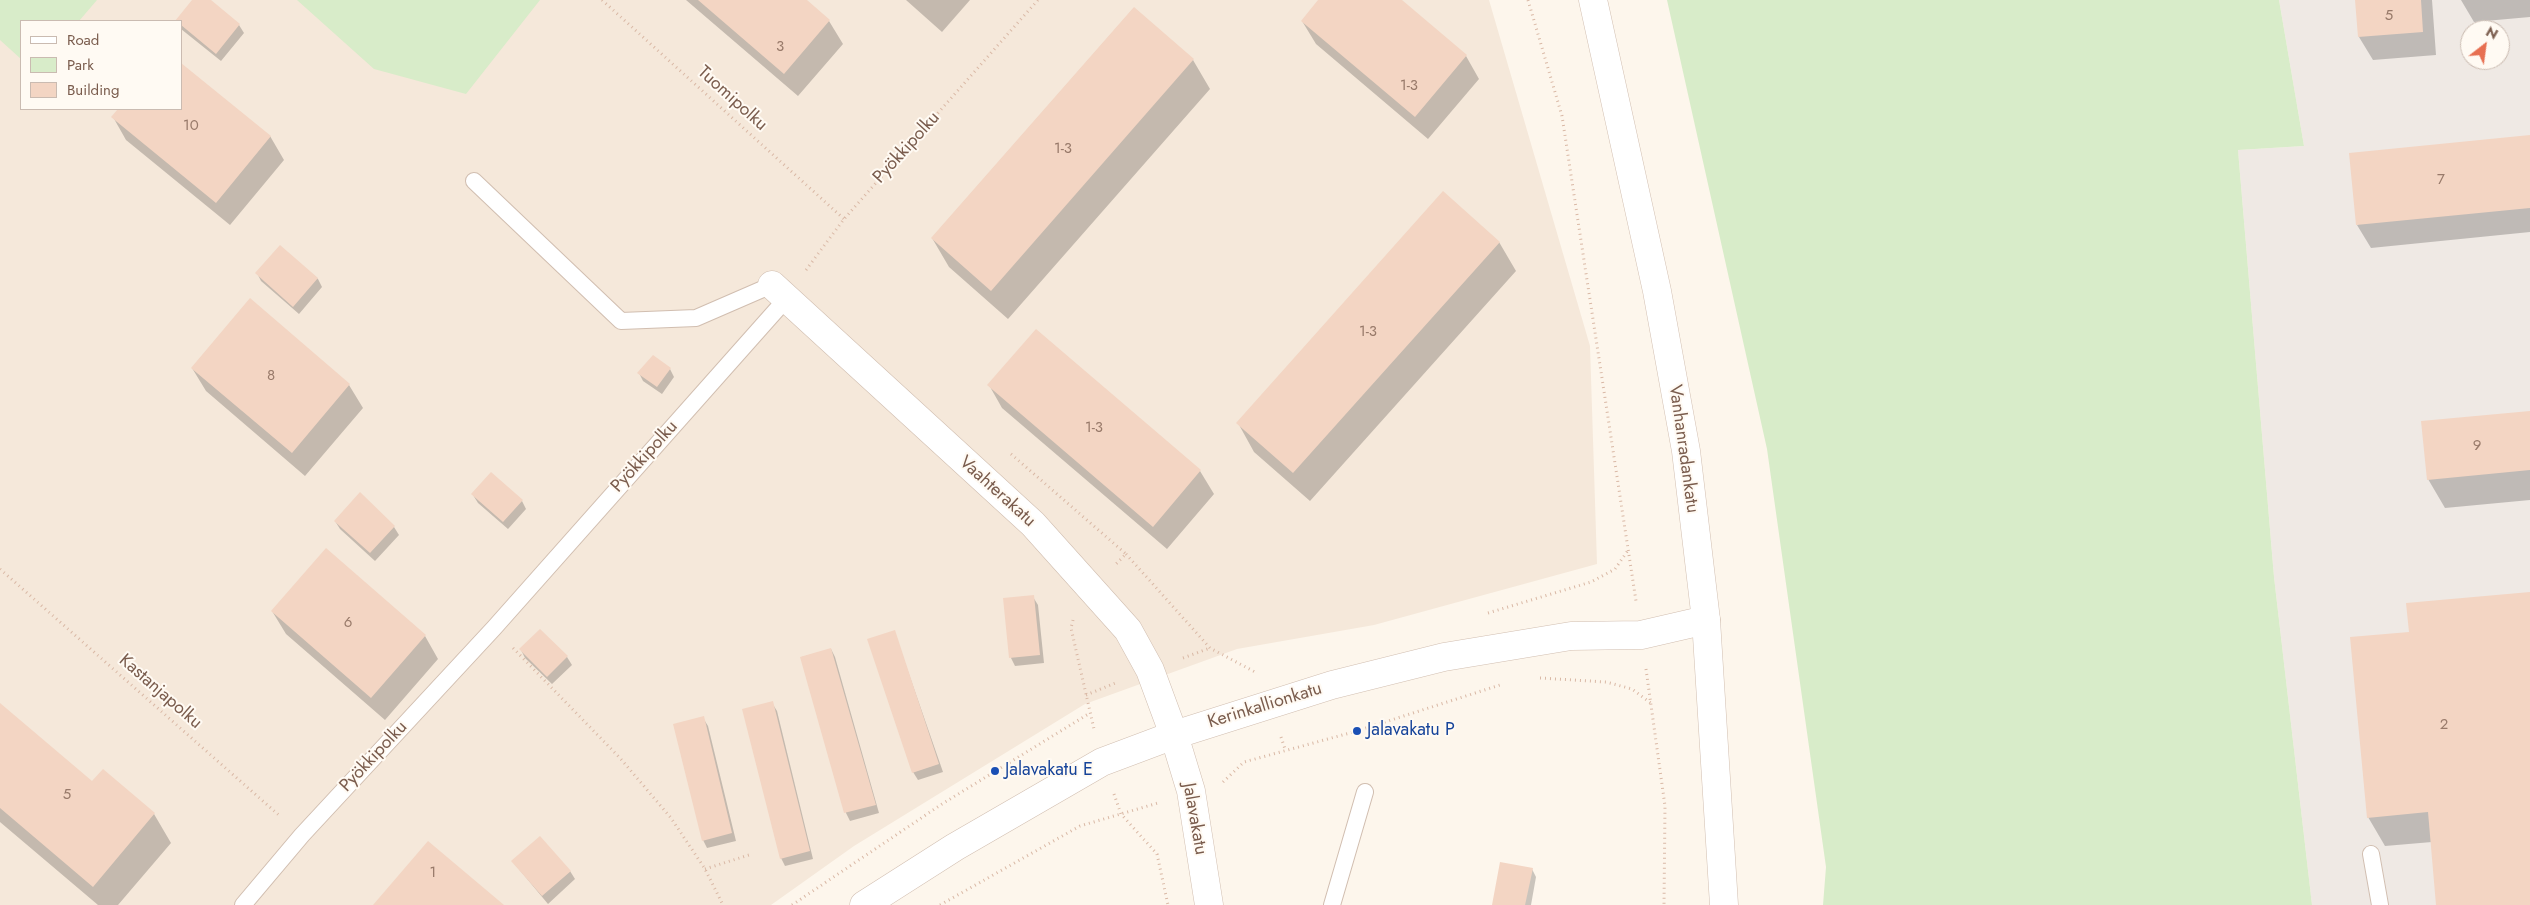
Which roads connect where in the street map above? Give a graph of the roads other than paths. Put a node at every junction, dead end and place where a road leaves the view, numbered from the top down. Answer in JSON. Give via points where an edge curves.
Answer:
{"nodes":[{"id":1,"x":1593,"y":0,"type":"edge"},
{"id":2,"x":474,"y":180,"type":"dead end"},
{"id":3,"x":779,"y":292,"type":"junction"},
{"id":4,"x":1706,"y":620,"type":"junction"},
{"id":5,"x":1174,"y":735,"type":"junction"},
{"id":6,"x":1365,"y":792,"type":"dead end"},
{"id":7,"x":2372,"y":854,"type":"dead end"},
{"id":8,"x":243,"y":905,"type":"edge"},
{"id":9,"x":864,"y":905,"type":"edge"},
{"id":10,"x":1209,"y":905,"type":"edge"},
{"id":11,"x":1332,"y":905,"type":"edge"},
{"id":12,"x":1724,"y":905,"type":"edge"},
{"id":13,"x":2380,"y":905,"type":"edge"}],
"edges":[{"from":1,"to":4,"type":"street","name":"Vanhanradankatu","via":[[1658,291],[1686,451]]},
{"from":2,"to":3,"type":"lane","via":[[621,321],[696,318]]},
{"from":3,"to":5,"type":"street","name":"Vaahterakatu","via":[[1033,524],[1128,630],[1150,670]]},
{"from":3,"to":8,"type":"lane","name":"Pyökkipolku","via":[[494,628],[302,835]]},
{"from":4,"to":5,"type":"street","name":"Kerinkallionkatu","via":[[1641,636],[1571,636],[1444,657],[1332,686]]},
{"from":4,"to":12,"type":"street","name":"Vanhanradankatu"},
{"from":5,"to":9,"type":"street","name":"Kerinkallionkatu","via":[[1102,762]]},
{"from":5,"to":10,"type":"street","name":"Jalavakatu","via":[[1192,792]]},
{"from":6,"to":11,"type":"lane"},
{"from":7,"to":13,"type":"lane"}]}
